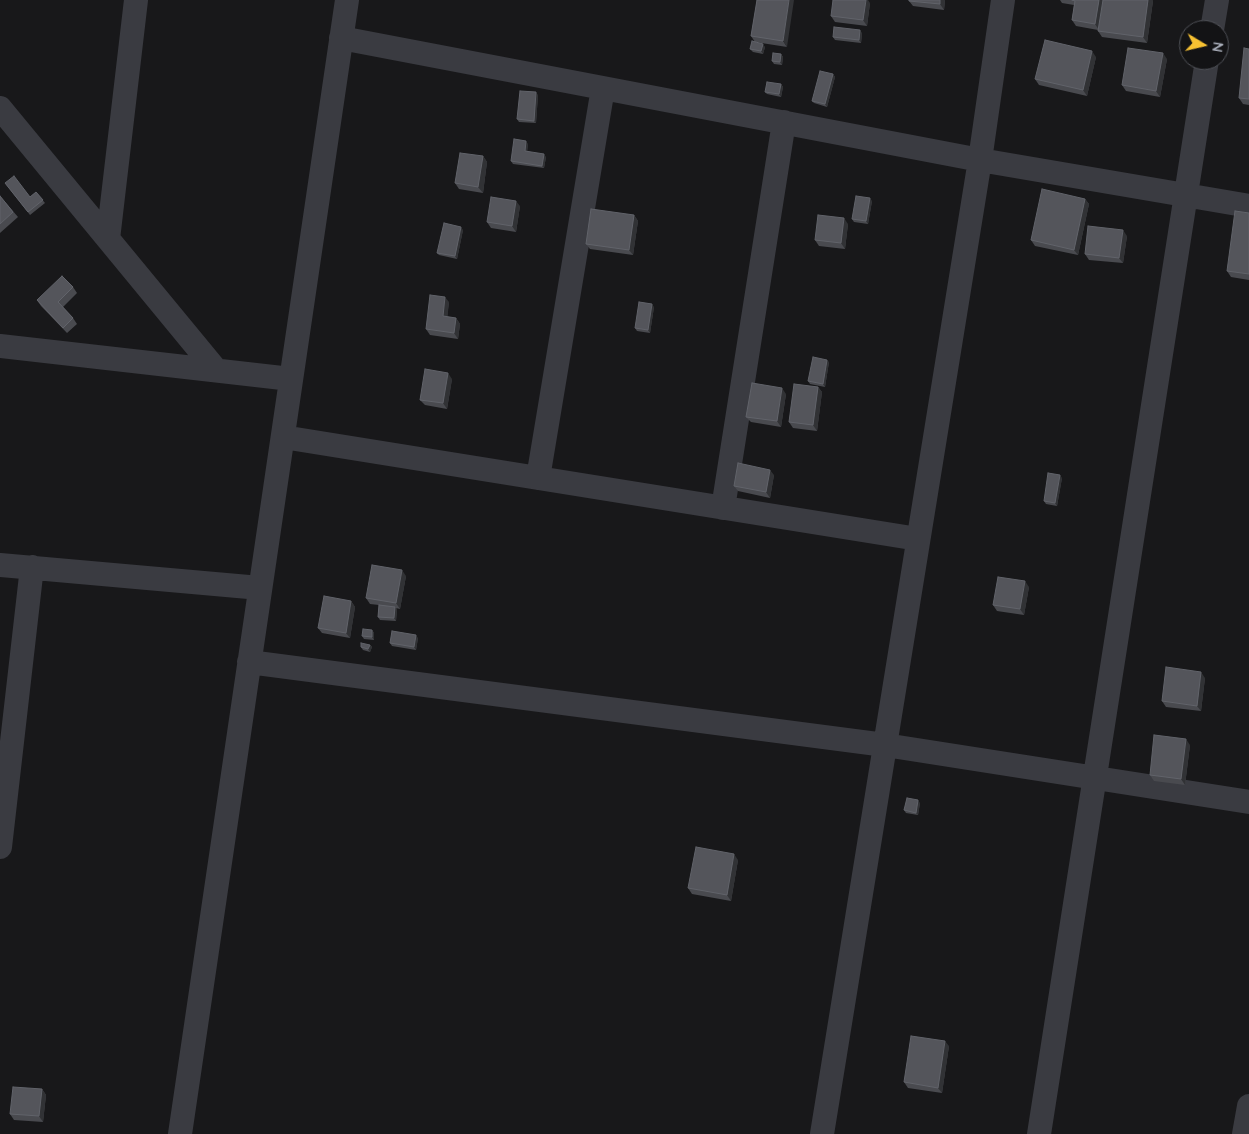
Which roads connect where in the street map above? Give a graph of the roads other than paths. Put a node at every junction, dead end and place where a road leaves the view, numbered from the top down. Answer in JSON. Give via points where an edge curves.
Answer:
{"nodes":[{"id":1,"x":136,"y":0,"type":"edge"},
{"id":2,"x":347,"y":0,"type":"edge"},
{"id":3,"x":1003,"y":0,"type":"edge"},
{"id":4,"x":1217,"y":0,"type":"edge"},
{"id":5,"x":1214,"y":20,"type":"edge"},
{"id":6,"x":341,"y":38,"type":"junction"},
{"id":7,"x":1205,"y":70,"type":"edge"},
{"id":8,"x":603,"y":88,"type":"junction"},
{"id":9,"x":0,"y":108,"type":"edge"},
{"id":10,"x":784,"y":122,"type":"junction"},
{"id":11,"x":980,"y":160,"type":"junction"},
{"id":12,"x":1186,"y":195,"type":"junction"},
{"id":13,"x":1249,"y":206,"type":"edge"},
{"id":14,"x":108,"y":239,"type":"junction"},
{"id":15,"x":0,"y":346,"type":"edge"},
{"id":16,"x":216,"y":370,"type":"junction"},
{"id":17,"x":292,"y":379,"type":"junction"},
{"id":18,"x":283,"y":436,"type":"junction"},
{"id":19,"x":538,"y":478,"type":"junction"},
{"id":20,"x":723,"y":508,"type":"junction"},
{"id":21,"x":918,"y":539,"type":"junction"},
{"id":22,"x":0,"y":564,"type":"edge"},
{"id":23,"x":32,"y":567,"type":"junction"},
{"id":24,"x":260,"y":588,"type":"junction"},
{"id":25,"x":250,"y":662,"type":"junction"},
{"id":26,"x":885,"y":745,"type":"junction"},
{"id":27,"x":1095,"y":778,"type":"junction"},
{"id":28,"x":1249,"y":802,"type":"edge"},
{"id":29,"x":0,"y":847,"type":"edge"},
{"id":30,"x":1249,"y":1106,"type":"edge"},
{"id":31,"x":180,"y":1134,"type":"edge"},
{"id":32,"x":822,"y":1134,"type":"edge"},
{"id":33,"x":1039,"y":1134,"type":"edge"},
{"id":34,"x":1244,"y":1134,"type":"edge"}],
"edges":[{"from":1,"to":14,"type":"street"},
{"from":2,"to":6,"type":"street"},
{"from":3,"to":11,"type":"street"},
{"from":4,"to":5,"type":"street"},
{"from":6,"to":8,"type":"street"},
{"from":6,"to":17,"type":"street"},
{"from":7,"to":12,"type":"street"},
{"from":8,"to":10,"type":"street"},
{"from":8,"to":19,"type":"street"},
{"from":9,"to":14,"type":"street"},
{"from":10,"to":11,"type":"street"},
{"from":10,"to":20,"type":"street"},
{"from":11,"to":12,"type":"street"},
{"from":11,"to":21,"type":"street"},
{"from":12,"to":13,"type":"street"},
{"from":12,"to":27,"type":"street"},
{"from":14,"to":16,"type":"street"},
{"from":15,"to":16,"type":"street"},
{"from":16,"to":17,"type":"street"},
{"from":17,"to":18,"type":"street"},
{"from":18,"to":19,"type":"street"},
{"from":18,"to":24,"type":"street"},
{"from":19,"to":20,"type":"street"},
{"from":20,"to":21,"type":"street"},
{"from":21,"to":26,"type":"street"},
{"from":22,"to":23,"type":"street"},
{"from":23,"to":24,"type":"street"},
{"from":23,"to":29,"type":"street"},
{"from":24,"to":25,"type":"street"},
{"from":25,"to":26,"type":"street"},
{"from":25,"to":31,"type":"street"},
{"from":26,"to":27,"type":"street"},
{"from":26,"to":32,"type":"street"},
{"from":27,"to":28,"type":"street"},
{"from":27,"to":33,"type":"street"},
{"from":30,"to":34,"type":"street"}]}
